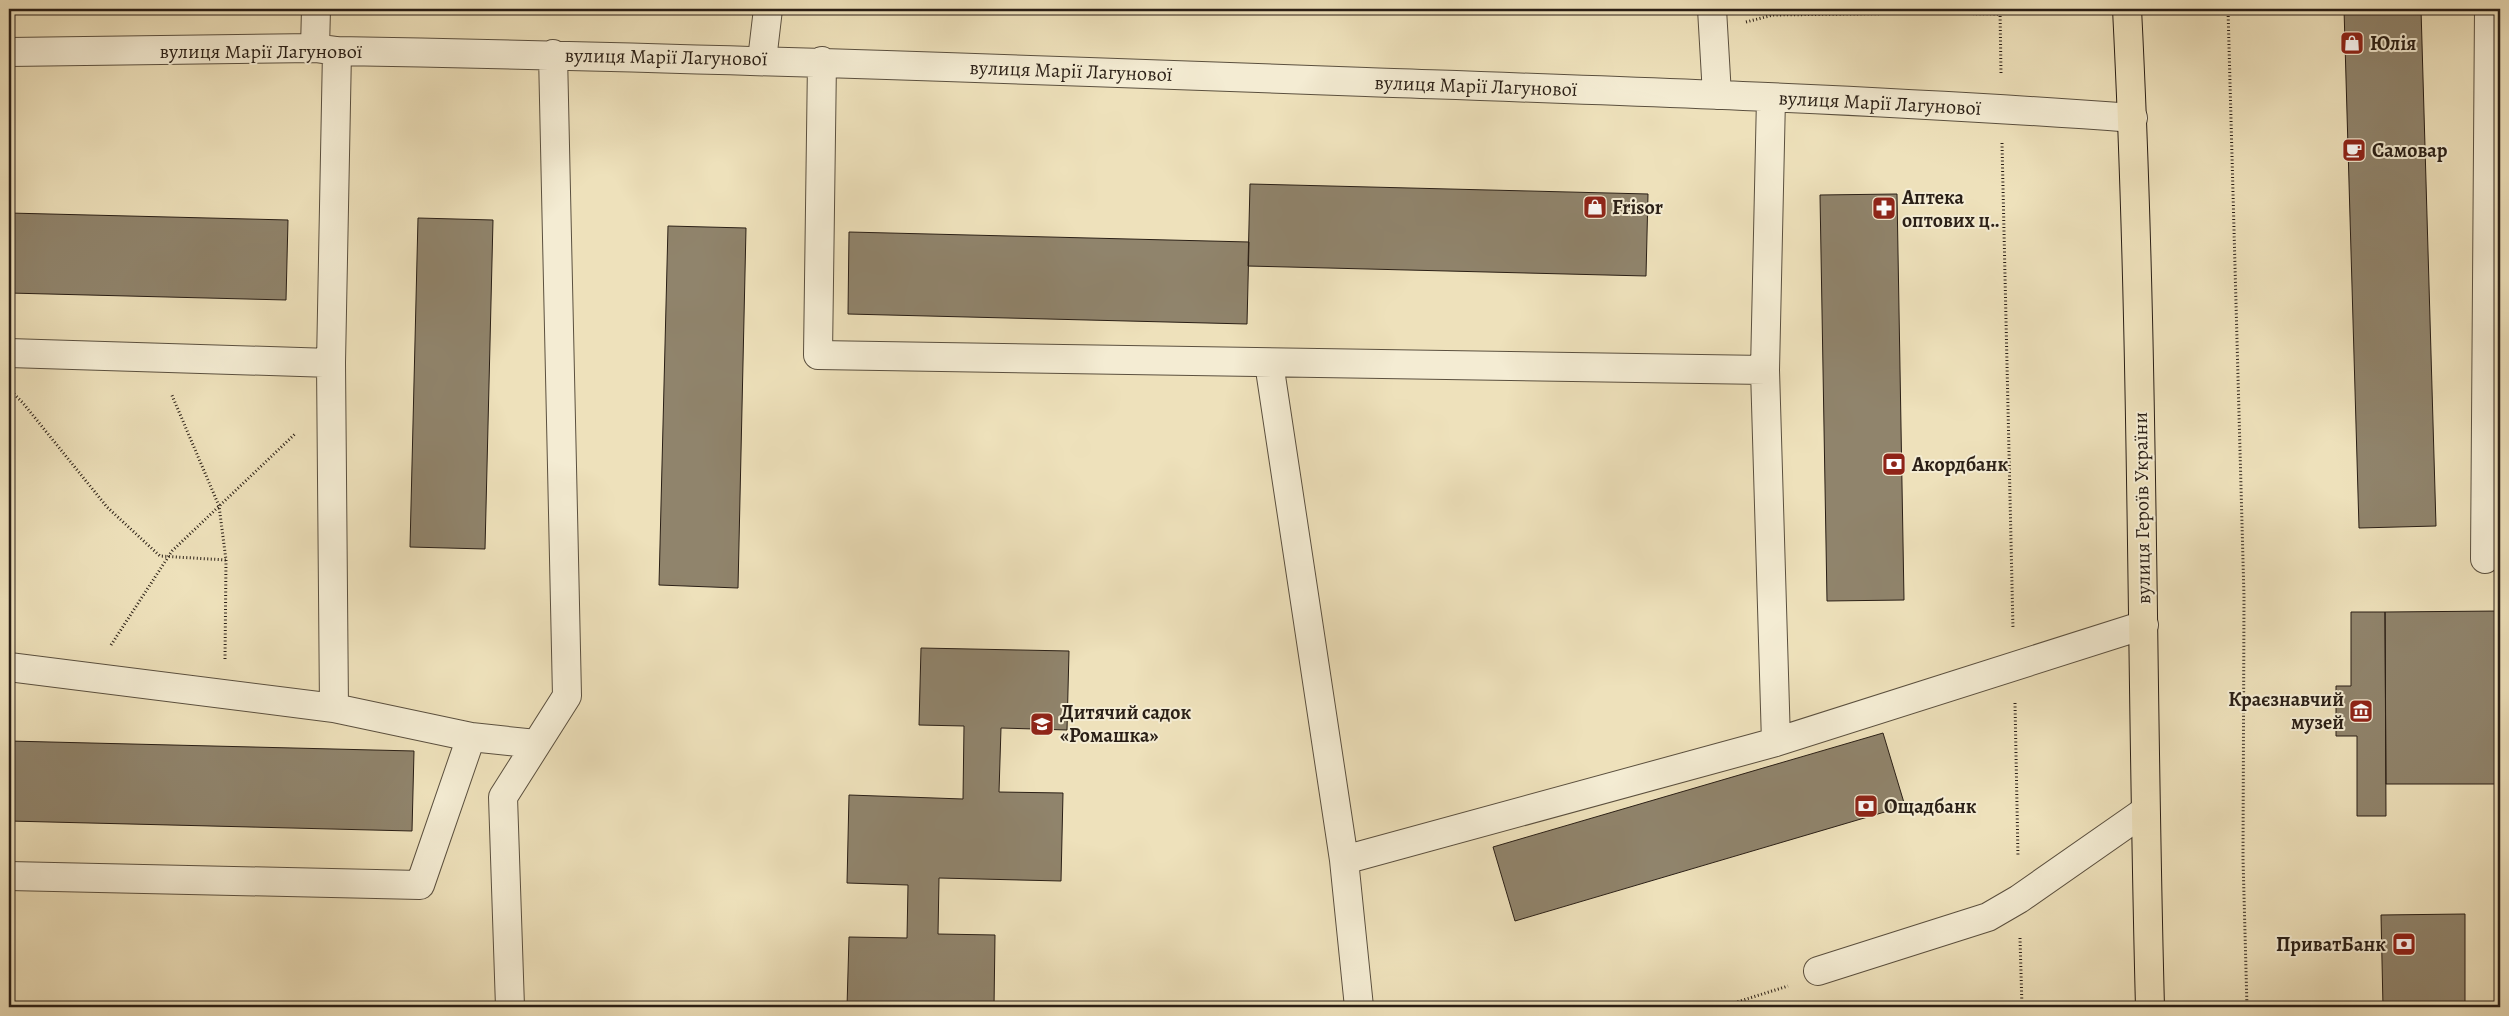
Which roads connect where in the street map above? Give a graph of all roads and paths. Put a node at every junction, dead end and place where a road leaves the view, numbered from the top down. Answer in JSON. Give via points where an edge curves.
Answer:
{"nodes":[{"id":1,"x":316,"y":9,"type":"edge"},
{"id":2,"x":768,"y":9,"type":"edge"},
{"id":3,"x":2000,"y":9,"type":"edge"},
{"id":4,"x":2127,"y":9,"type":"edge"},
{"id":5,"x":2228,"y":9,"type":"edge"},
{"id":6,"x":2489,"y":9,"type":"edge"},
{"id":7,"x":1929,"y":11,"type":"edge"},
{"id":8,"x":2000,"y":14,"type":"junction"},
{"id":9,"x":1713,"y":19,"type":"edge"},
{"id":10,"x":326,"y":50,"type":"junction"},
{"id":11,"x":9,"y":52,"type":"edge"},
{"id":12,"x":553,"y":54,"type":"junction"},
{"id":13,"x":762,"y":60,"type":"junction"},
{"id":14,"x":822,"y":61,"type":"junction"},
{"id":15,"x":1717,"y":95,"type":"junction"},
{"id":16,"x":1771,"y":98,"type":"junction"},
{"id":17,"x":2002,"y":108,"type":"junction"},
{"id":18,"x":2132,"y":118,"type":"junction"},
{"id":19,"x":9,"y":353,"type":"edge"},
{"id":20,"x":156,"y":358,"type":"junction"},
{"id":21,"x":330,"y":363,"type":"junction"},
{"id":22,"x":1269,"y":363,"type":"junction"},
{"id":23,"x":1765,"y":370,"type":"junction"},
{"id":24,"x":9,"y":390,"type":"edge"},
{"id":25,"x":331,"y":402,"type":"junction"},
{"id":26,"x":219,"y":506,"type":"junction"},
{"id":27,"x":169,"y":557,"type":"junction"},
{"id":28,"x":2485,"y":559,"type":"dead end"},
{"id":29,"x":226,"y":560,"type":"junction"},
{"id":30,"x":2144,"y":625,"type":"junction"},
{"id":31,"x":2014,"y":666,"type":"junction"},
{"id":32,"x":9,"y":667,"type":"edge"},
{"id":33,"x":90,"y":677,"type":"junction"},
{"id":34,"x":224,"y":694,"type":"junction"},
{"id":35,"x":334,"y":708,"type":"junction"},
{"id":36,"x":470,"y":737,"type":"junction"},
{"id":37,"x":1776,"y":742,"type":"junction"},
{"id":38,"x":536,"y":744,"type":"junction"},
{"id":39,"x":2145,"y":811,"type":"junction"},
{"id":40,"x":1344,"y":860,"type":"junction"},
{"id":41,"x":9,"y":876,"type":"edge"},
{"id":42,"x":2019,"y":900,"type":"junction"},
{"id":43,"x":1818,"y":971,"type":"joint"},
{"id":44,"x":510,"y":1007,"type":"edge"},
{"id":45,"x":1359,"y":1007,"type":"edge"},
{"id":46,"x":1721,"y":1007,"type":"edge"},
{"id":47,"x":2022,"y":1007,"type":"edge"},
{"id":48,"x":2150,"y":1007,"type":"edge"},
{"id":49,"x":2247,"y":1007,"type":"edge"}],
"edges":[{"from":1,"to":10,"type":"street"},
{"from":2,"to":13,"type":"street"},
{"from":3,"to":8,"type":"path"},
{"from":4,"to":18,"type":"main road","name":"вулиця Героїв України"},
{"from":5,"to":49,"type":"path","via":[[2244,597],[2243,858]]},
{"from":6,"to":28,"type":"street"},
{"from":7,"to":8,"type":"path"},
{"from":7,"to":9,"type":"path"},
{"from":8,"to":17,"type":"path"},
{"from":9,"to":15,"type":"street"},
{"from":10,"to":11,"type":"street","name":"вулиця Марії Лагунової"},
{"from":10,"to":12,"type":"street","name":"вулиця Марії Лагунової"},
{"from":10,"to":21,"type":"street"},
{"from":12,"to":13,"type":"street","name":"вулиця Марії Лагунової"},
{"from":12,"to":38,"type":"street","via":[[566,696]]},
{"from":13,"to":14,"type":"street","name":"вулиця Марії Лагунової"},
{"from":14,"to":15,"type":"street","name":"вулиця Марії Лагунової"},
{"from":14,"to":22,"type":"street","via":[[818,355]]},
{"from":15,"to":16,"type":"street","name":"вулиця Марії Лагунової"},
{"from":16,"to":17,"type":"street","name":"вулиця Марії Лагунової"},
{"from":16,"to":23,"type":"street"},
{"from":17,"to":18,"type":"street","name":"вулиця Марії Лагунової"},
{"from":17,"to":31,"type":"path"},
{"from":18,"to":30,"type":"main road","name":"вулиця Героїв України"},
{"from":19,"to":20,"type":"street"},
{"from":20,"to":21,"type":"street"},
{"from":20,"to":26,"type":"path"},
{"from":21,"to":25,"type":"street"},
{"from":22,"to":23,"type":"street"},
{"from":22,"to":40,"type":"street"},
{"from":23,"to":37,"type":"street"},
{"from":24,"to":27,"type":"path","via":[[107,507],[160,556]]},
{"from":25,"to":26,"type":"path"},
{"from":25,"to":35,"type":"street"},
{"from":26,"to":27,"type":"path"},
{"from":26,"to":29,"type":"path"},
{"from":27,"to":29,"type":"path"},
{"from":27,"to":33,"type":"path"},
{"from":29,"to":34,"type":"path"},
{"from":30,"to":31,"type":"street"},
{"from":30,"to":39,"type":"main road","name":"вулиця Героїв України"},
{"from":31,"to":37,"type":"street"},
{"from":31,"to":42,"type":"path"},
{"from":32,"to":33,"type":"street"},
{"from":33,"to":34,"type":"street"},
{"from":34,"to":35,"type":"street"},
{"from":35,"to":36,"type":"street"},
{"from":36,"to":38,"type":"street"},
{"from":36,"to":41,"type":"street","via":[[420,885]]},
{"from":37,"to":40,"type":"street"},
{"from":38,"to":44,"type":"street","via":[[503,796]]},
{"from":39,"to":42,"type":"street"},
{"from":39,"to":48,"type":"main road","name":"вулиця Героїв України"},
{"from":40,"to":45,"type":"street"},
{"from":42,"to":43,"type":"street","via":[[1963,926]]},
{"from":42,"to":47,"type":"path"},
{"from":43,"to":46,"type":"path","via":[[1795,984]]}]}
